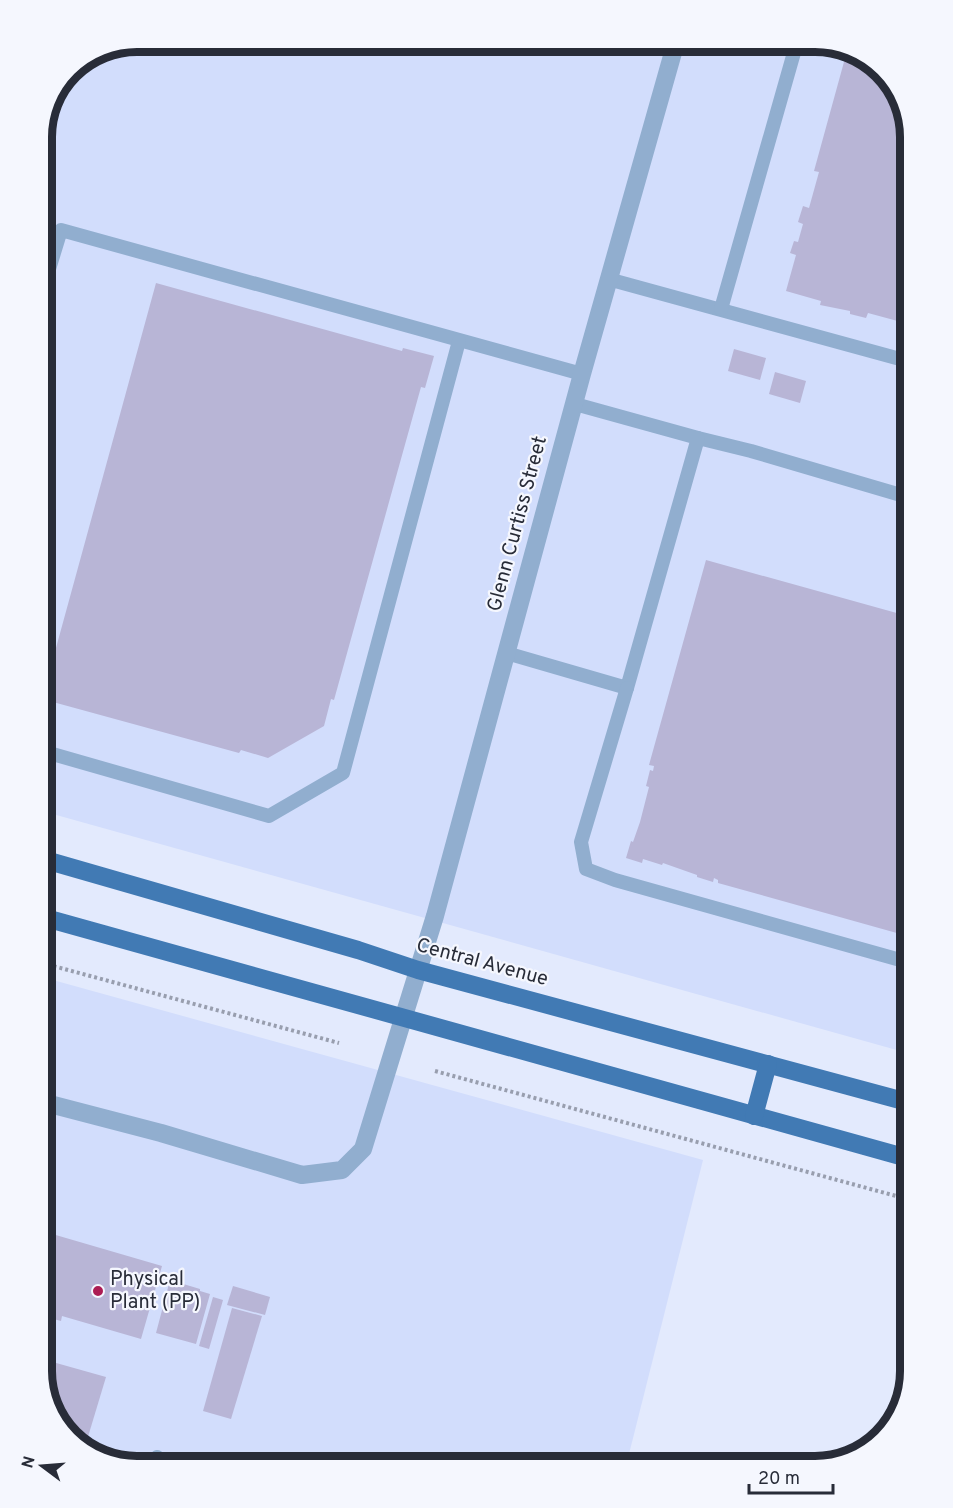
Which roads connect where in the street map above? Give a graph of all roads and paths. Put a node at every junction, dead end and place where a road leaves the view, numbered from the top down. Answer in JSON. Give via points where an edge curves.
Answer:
{"nodes":[{"id":1,"x":673,"y":53,"type":"edge"},
{"id":2,"x":794,"y":53,"type":"edge"},
{"id":3,"x":53,"y":256,"type":"edge"},
{"id":4,"x":608,"y":279,"type":"junction"},
{"id":5,"x":721,"y":309,"type":"junction"},
{"id":6,"x":459,"y":341,"type":"junction"},
{"id":7,"x":900,"y":359,"type":"edge"},
{"id":8,"x":582,"y":374,"type":"junction"},
{"id":9,"x":574,"y":405,"type":"junction"},
{"id":10,"x":698,"y":438,"type":"junction"},
{"id":11,"x":900,"y":495,"type":"edge"},
{"id":12,"x":506,"y":653,"type":"junction"},
{"id":13,"x":627,"y":688,"type":"junction"},
{"id":14,"x":52,"y":754,"type":"edge"},
{"id":15,"x":52,"y":862,"type":"edge"},
{"id":16,"x":52,"y":919,"type":"edge"},
{"id":17,"x":900,"y":960,"type":"edge"},
{"id":18,"x":52,"y":966,"type":"edge"},
{"id":19,"x":418,"y":970,"type":"junction"},
{"id":20,"x":403,"y":1018,"type":"junction"},
{"id":21,"x":339,"y":1043,"type":"dead end"},
{"id":22,"x":768,"y":1064,"type":"junction"},
{"id":23,"x":435,"y":1071,"type":"dead end"},
{"id":24,"x":900,"y":1100,"type":"edge"},
{"id":25,"x":52,"y":1105,"type":"edge"},
{"id":26,"x":754,"y":1116,"type":"junction"},
{"id":27,"x":900,"y":1156,"type":"edge"},
{"id":28,"x":900,"y":1197,"type":"edge"}],
"edges":[{"from":1,"to":4,"type":"street","name":"Glenn Curtiss Street"},
{"from":2,"to":5,"type":"lane"},
{"from":3,"to":6,"type":"lane","via":[[61,230]]},
{"from":4,"to":5,"type":"lane"},
{"from":4,"to":8,"type":"street","name":"Glenn Curtiss Street"},
{"from":5,"to":7,"type":"lane"},
{"from":6,"to":8,"type":"lane"},
{"from":6,"to":14,"type":"lane","via":[[343,773],[269,816]]},
{"from":8,"to":9,"type":"street","name":"Glenn Curtiss Street"},
{"from":9,"to":10,"type":"lane"},
{"from":9,"to":12,"type":"street","name":"Glenn Curtiss Street"},
{"from":10,"to":11,"type":"lane"},
{"from":10,"to":13,"type":"lane"},
{"from":12,"to":13,"type":"lane"},
{"from":12,"to":19,"type":"street","name":"Glenn Curtiss Street"},
{"from":13,"to":17,"type":"lane","via":[[581,842],[586,869]]},
{"from":15,"to":19,"type":"main road","name":"Central Avenue"},
{"from":16,"to":20,"type":"main road"},
{"from":18,"to":21,"type":"path"},
{"from":19,"to":20,"type":"street","name":"Glenn Curtiss Street"},
{"from":19,"to":22,"type":"main road","name":"Central Avenue"},
{"from":20,"to":25,"type":"street","name":"Glenn Curtiss Street","via":[[363,1149],[342,1170],[302,1175]]},
{"from":20,"to":26,"type":"main road"},
{"from":22,"to":24,"type":"main road","name":"Central Avenue"},
{"from":22,"to":26,"type":"main road"},
{"from":23,"to":28,"type":"path"},
{"from":26,"to":27,"type":"main road"}]}
